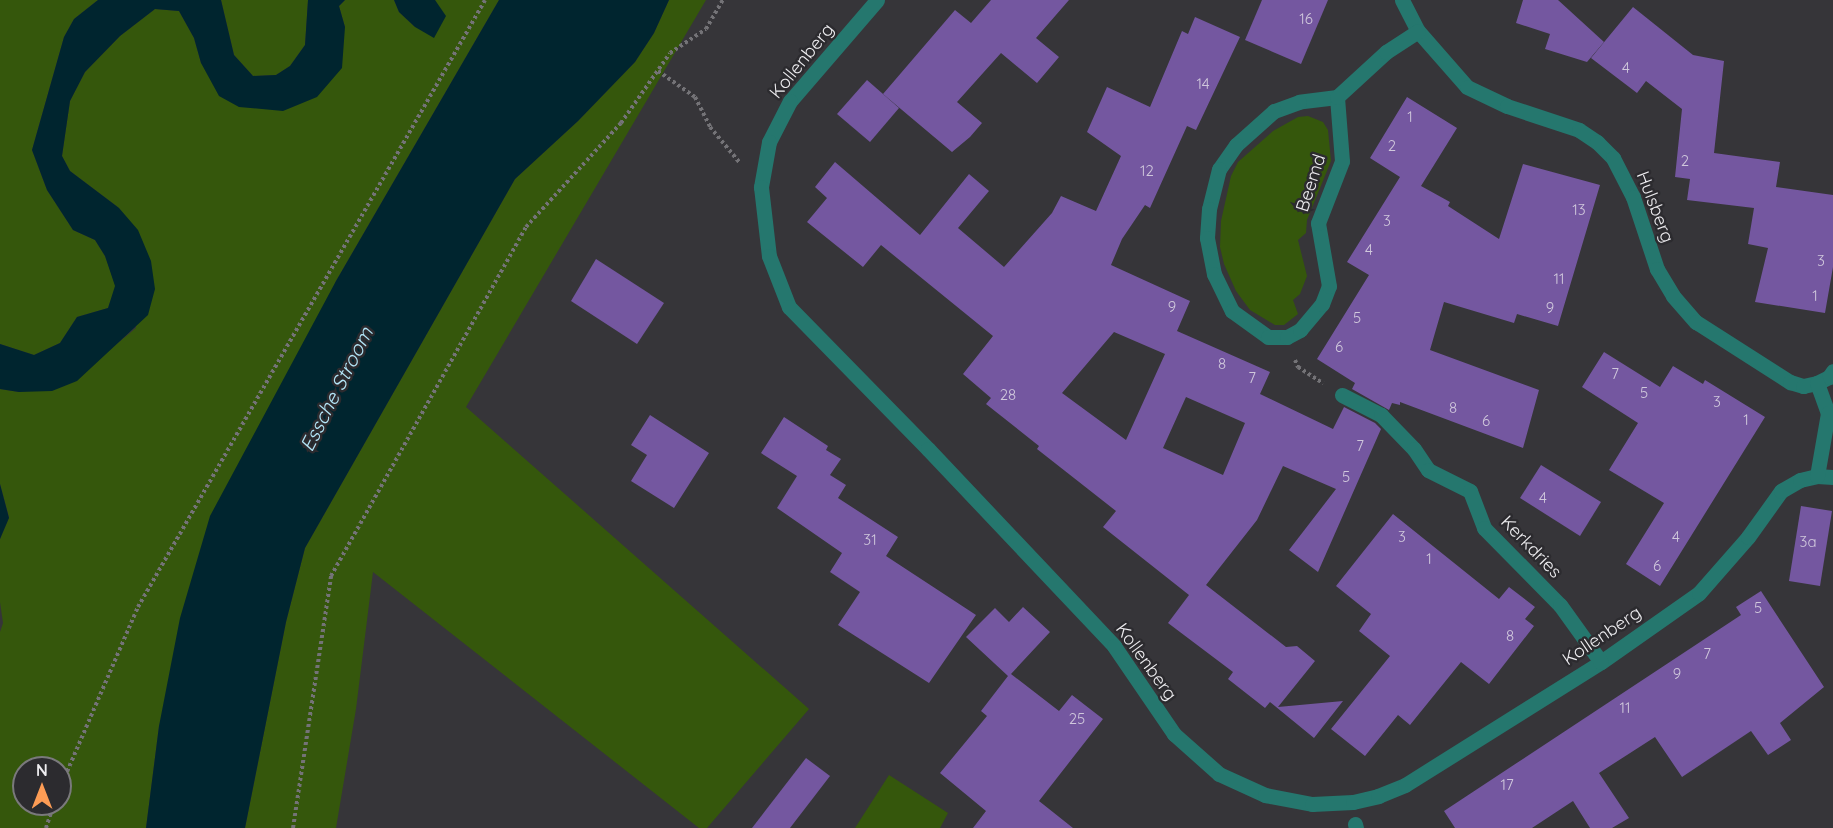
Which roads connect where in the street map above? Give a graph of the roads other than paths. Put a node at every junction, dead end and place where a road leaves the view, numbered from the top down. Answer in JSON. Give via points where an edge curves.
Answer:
{"nodes":[{"id":1,"x":877,"y":0,"type":"edge"},
{"id":2,"x":1402,"y":0,"type":"edge"},
{"id":3,"x":1418,"y":31,"type":"junction"},
{"id":4,"x":1337,"y":97,"type":"junction"},
{"id":5,"x":1833,"y":371,"type":"edge"},
{"id":6,"x":1817,"y":383,"type":"junction"},
{"id":7,"x":1342,"y":395,"type":"road end"},
{"id":8,"x":1817,"y":476,"type":"junction"},
{"id":9,"x":1833,"y":477,"type":"edge"},
{"id":10,"x":1601,"y":662,"type":"junction"}],
"edges":[{"from":1,"to":10,"type":"street","name":"Kollenberg","via":[[790,101],[769,142],[761,187],[768,256],[789,306],[1114,646],[1174,734],[1219,774],[1265,795],[1312,804],[1353,802],[1405,784]]},
{"from":2,"to":3,"type":"street","name":"Hulsberg"},
{"from":3,"to":4,"type":"street","via":[[1386,52]]},
{"from":3,"to":6,"type":"street","name":"Hulsberg","via":[[1467,87],[1507,106],[1579,130],[1596,142],[1613,158],[1623,175],[1657,269],[1673,296],[1696,322],[1790,382],[1803,386]]},
{"from":4,"to":4,"type":"street","name":"Beemd","via":[[1299,102],[1274,111],[1236,145],[1219,169],[1207,237],[1214,274],[1232,311],[1268,337],[1287,337],[1300,330],[1322,304],[1329,286],[1318,223],[1342,161]]},
{"from":5,"to":6,"type":"street"},
{"from":6,"to":8,"type":"street","via":[[1828,413]]},
{"from":7,"to":10,"type":"street","name":"Kerkdries","via":[[1381,415],[1428,470],[1470,491],[1484,528],[1560,605]]},
{"from":8,"to":9,"type":"street","name":"Kollenberg"},
{"from":8,"to":10,"type":"street","name":"Kollenberg","via":[[1800,480],[1781,492],[1699,593]]}]}
